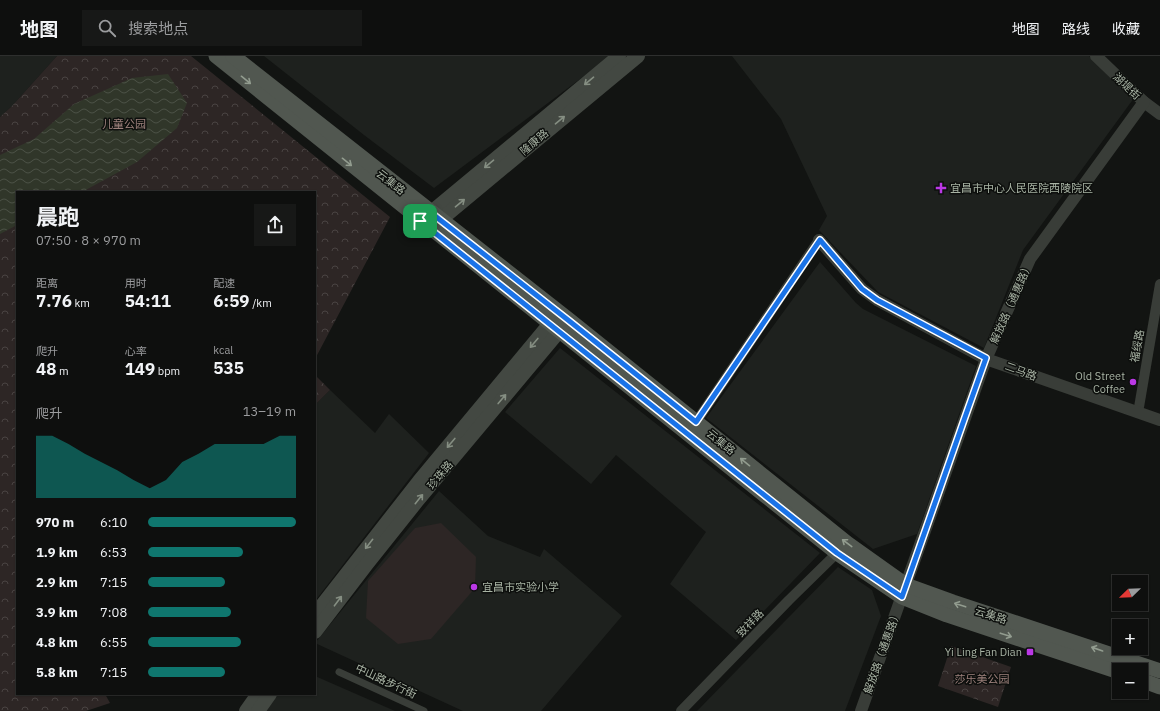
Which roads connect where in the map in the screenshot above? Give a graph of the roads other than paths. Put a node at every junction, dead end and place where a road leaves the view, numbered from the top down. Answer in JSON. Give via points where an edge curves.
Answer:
{"nodes":[{"id":1,"x":216,"y":56,"type":"edge"},
{"id":2,"x":233,"y":56,"type":"edge"},
{"id":3,"x":619,"y":56,"type":"edge"},
{"id":4,"x":638,"y":56,"type":"edge"},
{"id":5,"x":1096,"y":56,"type":"edge"},
{"id":6,"x":1144,"y":102,"type":"junction"},
{"id":7,"x":1160,"y":114,"type":"edge"},
{"id":8,"x":430,"y":220,"type":"junction"},
{"id":9,"x":820,"y":240,"type":"joint"},
{"id":10,"x":1160,"y":284,"type":"edge"},
{"id":11,"x":559,"y":322,"type":"junction"},
{"id":12,"x":986,"y":358,"type":"junction"},
{"id":13,"x":1138,"y":413,"type":"junction"},
{"id":14,"x":1160,"y":420,"type":"edge"},
{"id":15,"x":696,"y":422,"type":"junction"},
{"id":16,"x":837,"y":553,"type":"junction"},
{"id":17,"x":904,"y":591,"type":"junction"},
{"id":18,"x":316,"y":613,"type":"edge"},
{"id":19,"x":316,"y":631,"type":"edge"},
{"id":20,"x":1112,"y":670,"type":"edge"},
{"id":21,"x":1160,"y":671,"type":"edge"},
{"id":22,"x":339,"y":672,"type":"dead end"},
{"id":23,"x":1148,"y":683,"type":"edge"},
{"id":24,"x":1160,"y":687,"type":"edge"},
{"id":25,"x":257,"y":695,"type":"edge"},
{"id":26,"x":269,"y":695,"type":"edge"},
{"id":27,"x":246,"y":711,"type":"edge"},
{"id":28,"x":258,"y":711,"type":"edge"},
{"id":29,"x":424,"y":711,"type":"edge"},
{"id":30,"x":681,"y":711,"type":"edge"},
{"id":31,"x":861,"y":711,"type":"edge"}],
"edges":[{"from":1,"to":8,"type":"main road","name":"云集路","one_way":true},
{"from":2,"to":8,"type":"main road","name":"云集路"},
{"from":3,"to":8,"type":"main road","name":"隆康路","one_way":true},
{"from":8,"to":4,"type":"main road","name":"隆康路","one_way":true},
{"from":5,"to":6,"type":"street","name":"湖堤街"},
{"from":6,"to":7,"type":"street","name":"湖堤街"},
{"from":6,"to":12,"type":"street","name":"解放路（通惠路）","via":[[1030,259]]},
{"from":8,"to":11,"type":"main road","name":"云集路"},
{"from":9,"to":12,"type":"street","name":"二马路","via":[[862,289],[877,300]]},
{"from":9,"to":15,"type":"street"},
{"from":10,"to":13,"type":"street","name":"福绥路"},
{"from":11,"to":15,"type":"main road","name":"云集路"},
{"from":11,"to":16,"type":"main road","name":"云集路"},
{"from":11,"to":18,"type":"main road","name":"珍珠路","one_way":true,"via":[[418,481]]},
{"from":19,"to":11,"type":"main road","name":"珍珠路","one_way":true},
{"from":12,"to":13,"type":"street","name":"二马路"},
{"from":12,"to":17,"type":"street","name":"解放路（通惠路）"},
{"from":13,"to":14,"type":"street","name":"二马路"},
{"from":17,"to":15,"type":"main road","name":"云集路","one_way":true},
{"from":16,"to":17,"type":"main road","name":"云集路"},
{"from":16,"to":30,"type":"street","name":"致祥路"},
{"from":17,"to":20,"type":"main road","name":"云集路","one_way":true,"via":[[947,616]]},
{"from":21,"to":17,"type":"main road","name":"云集路","one_way":true,"via":[[953,602]]},
{"from":17,"to":31,"type":"street","name":"解放路（通惠路）"},
{"from":22,"to":29,"type":"street","name":"中山路步行街"},
{"from":23,"to":24,"type":"main road"},
{"from":25,"to":27,"type":"main road"},
{"from":26,"to":28,"type":"main road"}]}
